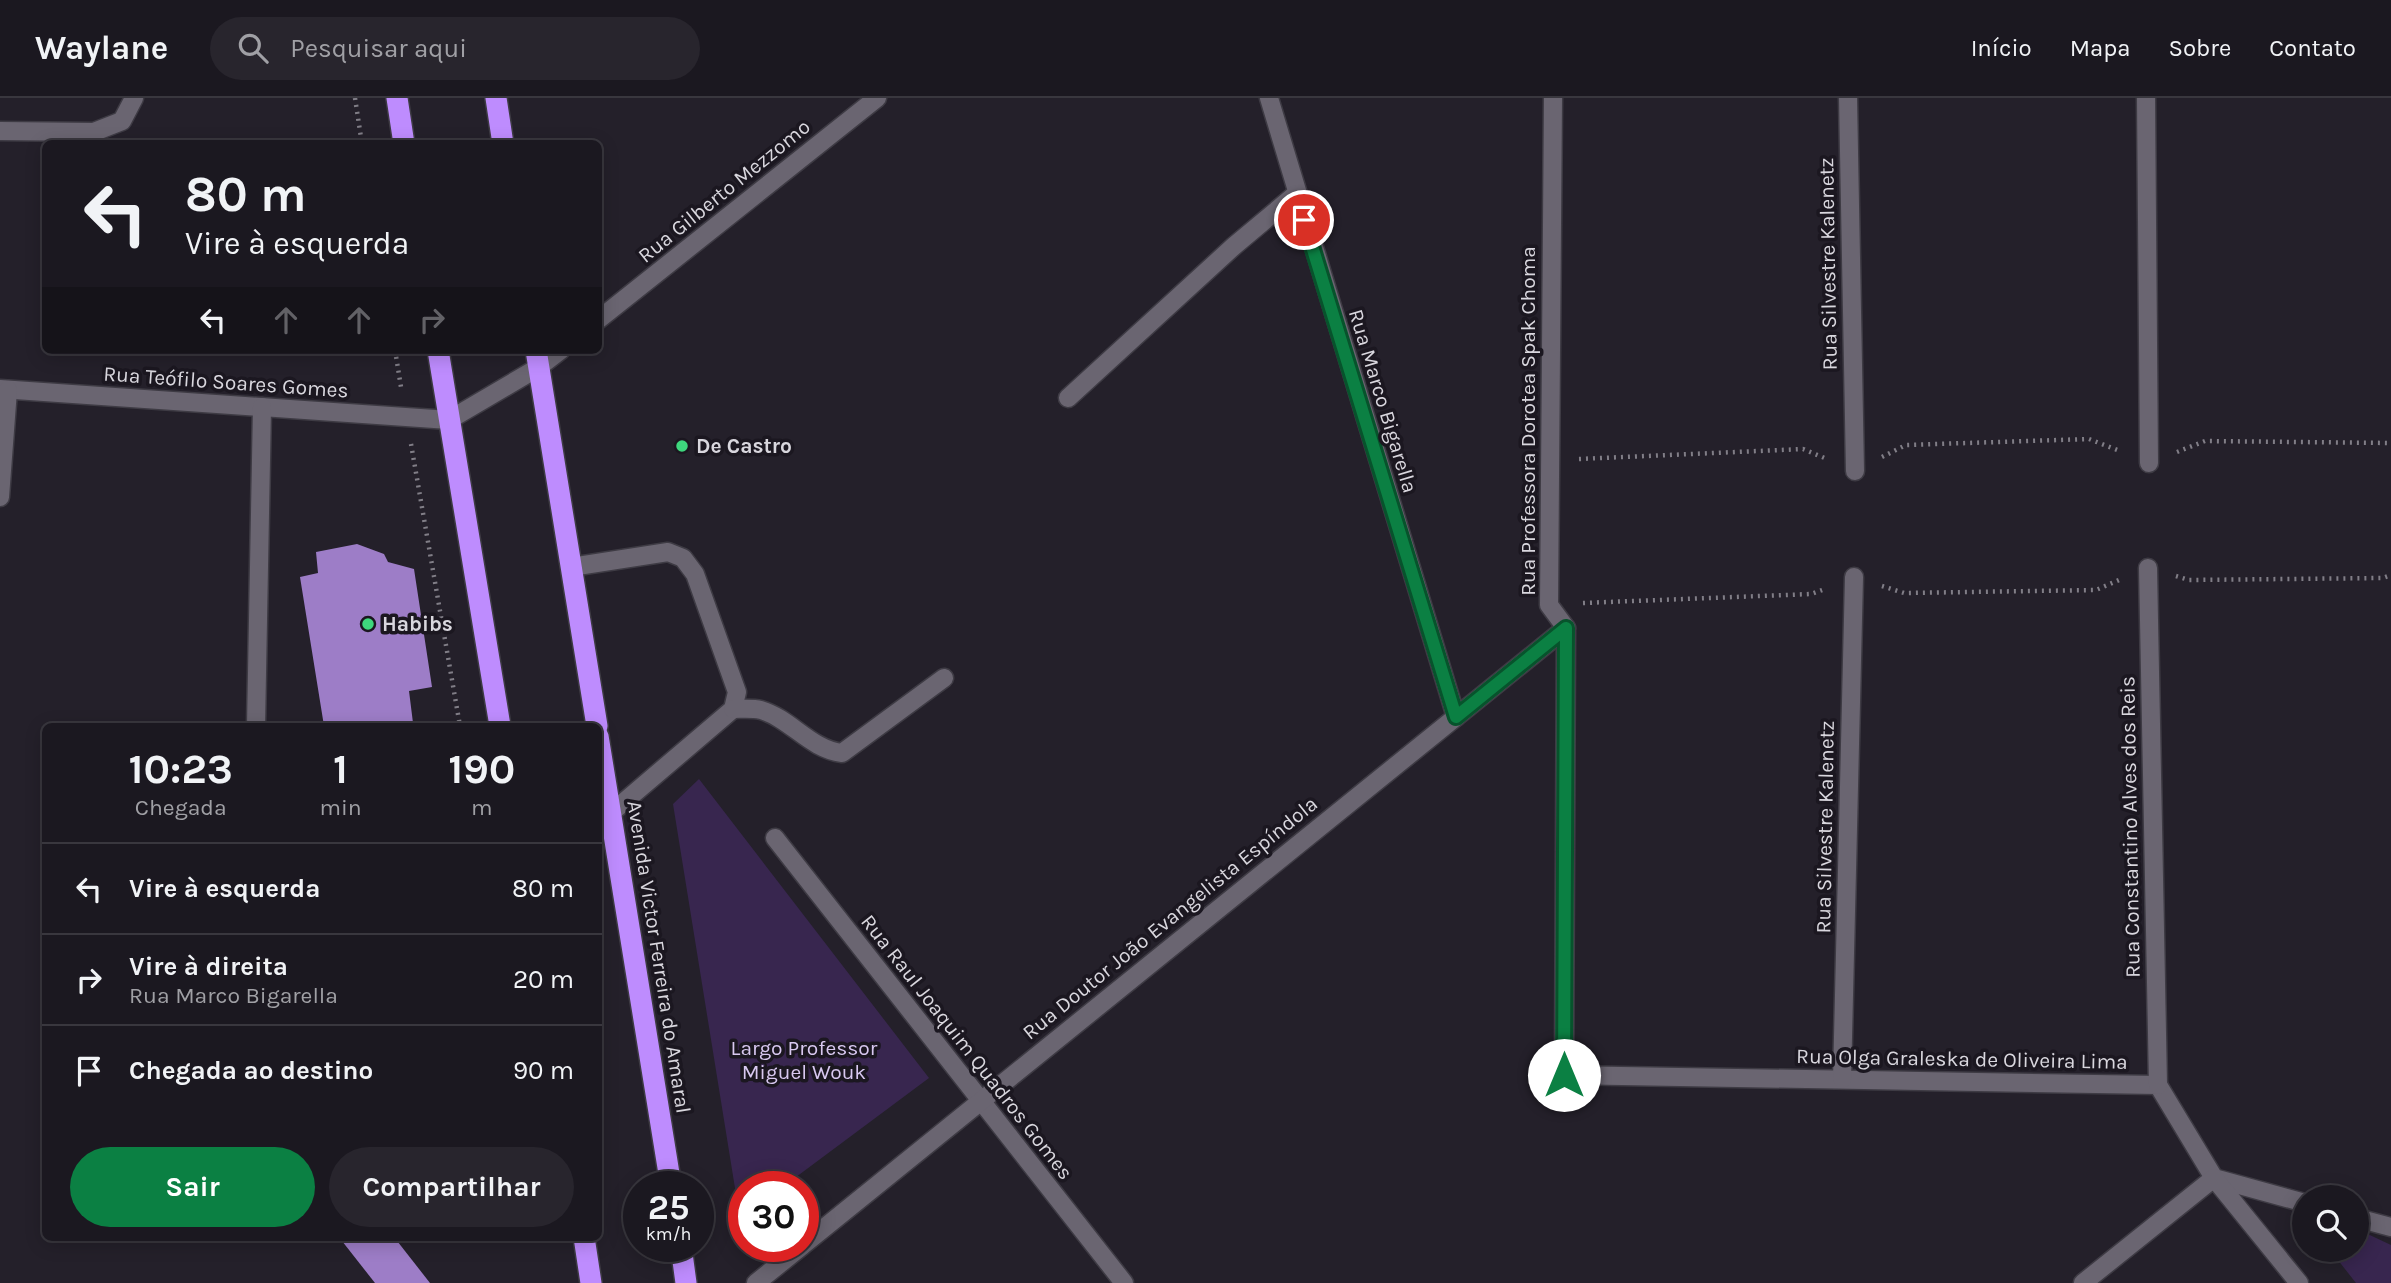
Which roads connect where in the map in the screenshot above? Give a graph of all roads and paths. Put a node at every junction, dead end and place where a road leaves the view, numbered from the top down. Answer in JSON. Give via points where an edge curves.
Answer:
{"nodes":[{"id":1,"x":134,"y":98,"type":"edge"},
{"id":2,"x":355,"y":98,"type":"edge"},
{"id":3,"x":397,"y":98,"type":"edge"},
{"id":4,"x":496,"y":98,"type":"edge"},
{"id":5,"x":877,"y":98,"type":"edge"},
{"id":6,"x":1269,"y":98,"type":"edge"},
{"id":7,"x":1553,"y":98,"type":"edge"},
{"id":8,"x":1848,"y":98,"type":"edge"},
{"id":9,"x":2146,"y":98,"type":"edge"},
{"id":10,"x":0,"y":131,"type":"edge"},
{"id":11,"x":361,"y":140,"type":"edge"},
{"id":12,"x":403,"y":140,"type":"edge"},
{"id":13,"x":502,"y":140,"type":"edge"},
{"id":14,"x":1296,"y":194,"type":"junction"},
{"id":15,"x":602,"y":317,"type":"edge"},
{"id":16,"x":396,"y":354,"type":"edge"},
{"id":17,"x":439,"y":354,"type":"edge"},
{"id":18,"x":538,"y":358,"type":"edge"},
{"id":19,"x":4,"y":390,"type":"edge"},
{"id":20,"x":1068,"y":398,"type":"dead end"},
{"id":21,"x":262,"y":407,"type":"junction"},
{"id":22,"x":407,"y":417,"type":"junction"},
{"id":23,"x":449,"y":420,"type":"junction"},
{"id":24,"x":2391,"y":443,"type":"edge"},
{"id":25,"x":1550,"y":460,"type":"junction"},
{"id":26,"x":2149,"y":463,"type":"junction"},
{"id":27,"x":1855,"y":471,"type":"junction"},
{"id":28,"x":0,"y":497,"type":"edge"},
{"id":29,"x":571,"y":567,"type":"junction"},
{"id":30,"x":2148,"y":568,"type":"junction"},
{"id":31,"x":2391,"y":575,"type":"edge"},
{"id":32,"x":1854,"y":577,"type":"junction"},
{"id":33,"x":1549,"y":604,"type":"junction"},
{"id":34,"x":1566,"y":628,"type":"junction"},
{"id":35,"x":944,"y":678,"type":"dead end"},
{"id":36,"x":733,"y":709,"type":"junction"},
{"id":37,"x":1456,"y":717,"type":"junction"},
{"id":38,"x":257,"y":723,"type":"edge"},
{"id":39,"x":459,"y":723,"type":"edge"},
{"id":40,"x":500,"y":723,"type":"edge"},
{"id":41,"x":597,"y":723,"type":"edge"},
{"id":42,"x":602,"y":760,"type":"edge"},
{"id":43,"x":611,"y":813,"type":"junction"},
{"id":44,"x":775,"y":838,"type":"dead end"},
{"id":45,"x":1842,"y":1079,"type":"junction"},
{"id":46,"x":2158,"y":1085,"type":"junction"},
{"id":47,"x":980,"y":1101,"type":"junction"},
{"id":48,"x":669,"y":1171,"type":"edge"},
{"id":49,"x":2214,"y":1178,"type":"junction"},
{"id":50,"x":2292,"y":1199,"type":"edge"},
{"id":51,"x":2369,"y":1221,"type":"edge"},
{"id":52,"x":2391,"y":1227,"type":"edge"},
{"id":53,"x":819,"y":1231,"type":"edge"},
{"id":54,"x":584,"y":1241,"type":"edge"},
{"id":55,"x":684,"y":1262,"type":"edge"},
{"id":56,"x":781,"y":1262,"type":"edge"},
{"id":57,"x":591,"y":1283,"type":"edge"},
{"id":58,"x":687,"y":1283,"type":"edge"},
{"id":59,"x":756,"y":1283,"type":"edge"},
{"id":60,"x":1124,"y":1283,"type":"edge"},
{"id":61,"x":2083,"y":1283,"type":"edge"},
{"id":62,"x":2299,"y":1283,"type":"edge"}],
"edges":[{"from":1,"to":10,"type":"street","via":[[122,121],[94,132]]},
{"from":2,"to":11,"type":"path"},
{"from":3,"to":12,"type":"highway"},
{"from":4,"to":13,"type":"highway"},
{"from":5,"to":15,"type":"street","name":"Rua Gilberto Mezzomo"},
{"from":6,"to":14,"type":"street","name":"Rua Marco Bigarella"},
{"from":7,"to":25,"type":"street","name":"Rua Professora Dorotea Spak Choma"},
{"from":8,"to":27,"type":"street","name":"Rua Silvestre Kalenetz"},
{"from":9,"to":26,"type":"street"},
{"from":14,"to":20,"type":"street"},
{"from":14,"to":37,"type":"street","name":"Rua Marco Bigarella"},
{"from":16,"to":22,"type":"path"},
{"from":17,"to":23,"type":"highway"},
{"from":18,"to":23,"type":"street"},
{"from":18,"to":29,"type":"highway"},
{"from":19,"to":21,"type":"street","name":"Rua Teófilo Soares Gomes"},
{"from":19,"to":28,"type":"street"},
{"from":21,"to":22,"type":"street","name":"Rua Teófilo Soares Gomes"},
{"from":21,"to":38,"type":"street"},
{"from":22,"to":23,"type":"street","name":"Rua Teófilo Soares Gomes"},
{"from":22,"to":39,"type":"path"},
{"from":23,"to":40,"type":"highway"},
{"from":24,"to":26,"type":"path","via":[[2205,441]]},
{"from":25,"to":27,"type":"path","via":[[1803,449]]},
{"from":25,"to":33,"type":"street","name":"Rua Professora Dorotea Spak Choma"},
{"from":26,"to":27,"type":"path","via":[[2089,439],[1906,445]]},
{"from":29,"to":36,"type":"street","via":[[668,552],[683,558],[695,574],[737,692]]},
{"from":29,"to":41,"type":"highway"},
{"from":30,"to":31,"type":"path","via":[[2189,580]]},
{"from":30,"to":32,"type":"path","via":[[2096,590],[1904,593]]},
{"from":30,"to":46,"type":"street","name":"Rua Constantino Alves dos Reis"},
{"from":32,"to":33,"type":"path","via":[[1811,594]]},
{"from":32,"to":45,"type":"street","name":"Rua Silvestre Kalenetz"},
{"from":33,"to":34,"type":"street","name":"Rua Professora Dorotea Spak Choma"},
{"from":34,"to":37,"type":"street","name":"Rua Doutor João Evangelista Espíndola"},
{"from":34,"to":45,"type":"street","name":"Rua Olga Graleska de Oliveira Lima","via":[[1564,1075]]},
{"from":35,"to":36,"type":"street","via":[[842,753],[827,751],[759,710]]},
{"from":36,"to":43,"type":"street"},
{"from":37,"to":47,"type":"street","name":"Rua Doutor João Evangelista Espíndola"},
{"from":42,"to":43,"type":"highway","name":"Avenida Victor Ferreira do Amaral"},
{"from":43,"to":48,"type":"highway","name":"Avenida Victor Ferreira do Amaral"},
{"from":44,"to":47,"type":"street","name":"Rua Raul Joaquim Quadros Gomes"},
{"from":45,"to":46,"type":"street","name":"Rua Olga Graleska de Oliveira Lima"},
{"from":46,"to":49,"type":"street"},
{"from":47,"to":53,"type":"street","name":"Rua Doutor João Evangelista Espíndola"},
{"from":47,"to":60,"type":"street","name":"Rua Raul Joaquim Quadros Gomes"},
{"from":49,"to":50,"type":"street"},
{"from":49,"to":61,"type":"street"},
{"from":49,"to":62,"type":"street"},
{"from":51,"to":52,"type":"street"},
{"from":54,"to":57,"type":"highway"},
{"from":55,"to":58,"type":"highway"},
{"from":56,"to":59,"type":"street","name":"Rua Doutor João Evangelista Espíndola"}]}
